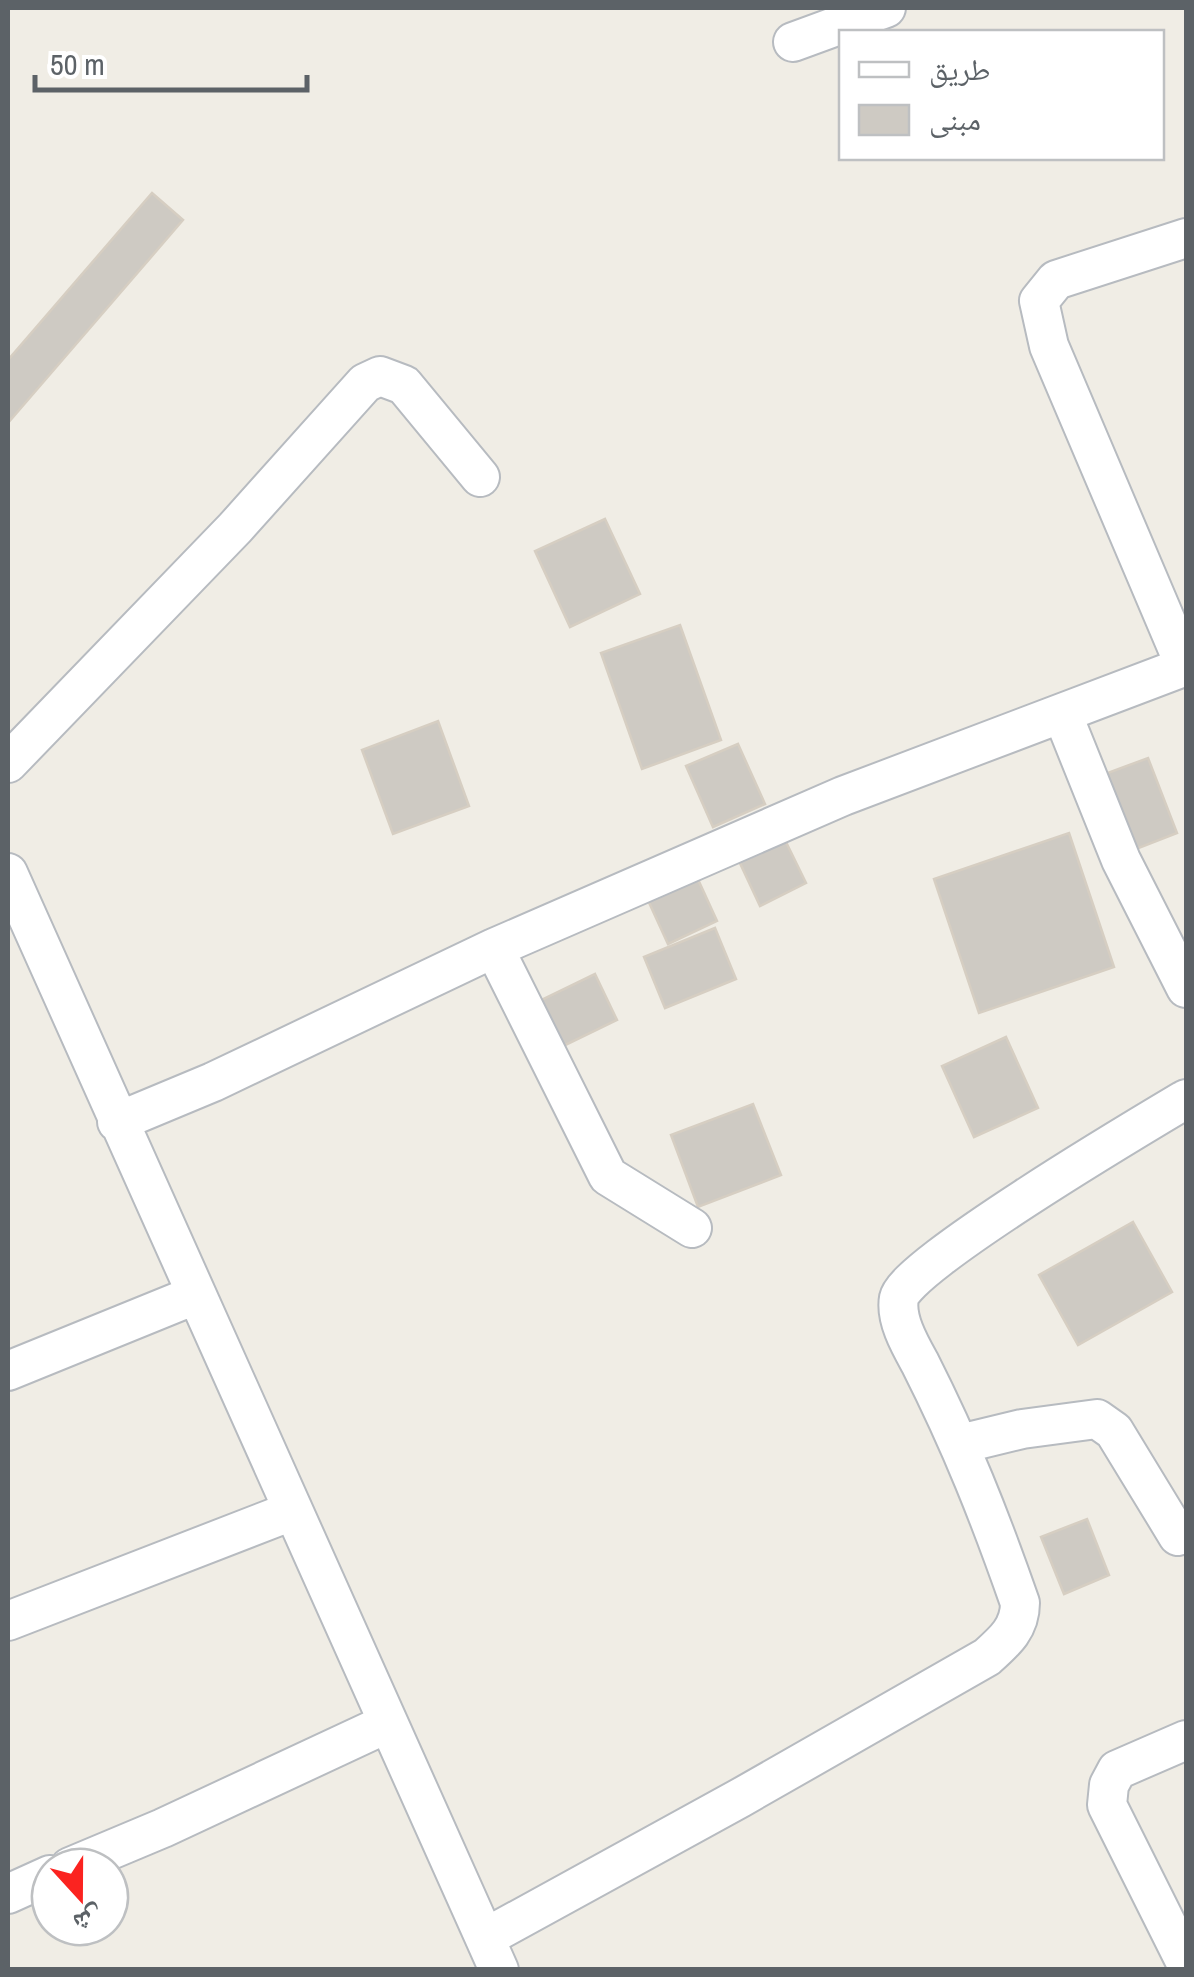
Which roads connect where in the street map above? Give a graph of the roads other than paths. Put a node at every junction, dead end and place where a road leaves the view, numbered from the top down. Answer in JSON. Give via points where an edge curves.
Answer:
{"nodes":[{"id":1,"x":886,"y":8,"type":"edge"},
{"id":2,"x":793,"y":42,"type":"dead end"},
{"id":3,"x":1186,"y":238,"type":"edge"},
{"id":4,"x":480,"y":477,"type":"dead end"},
{"id":5,"x":1186,"y":666,"type":"edge"},
{"id":6,"x":1062,"y":713,"type":"junction"},
{"id":7,"x":8,"y":763,"type":"edge"},
{"id":8,"x":8,"y":873,"type":"edge"},
{"id":9,"x":494,"y":948,"type":"junction"},
{"id":10,"x":1186,"y":988,"type":"edge"},
{"id":11,"x":1186,"y":1099,"type":"edge"},
{"id":12,"x":117,"y":1122,"type":"junction"},
{"id":13,"x":692,"y":1228,"type":"dead end"},
{"id":14,"x":195,"y":1295,"type":"junction"},
{"id":15,"x":8,"y":1370,"type":"edge"},
{"id":16,"x":960,"y":1444,"type":"junction"},
{"id":17,"x":292,"y":1511,"type":"junction"},
{"id":18,"x":1178,"y":1536,"type":"dead end"},
{"id":19,"x":8,"y":1621,"type":"edge"},
{"id":20,"x":388,"y":1723,"type":"junction"},
{"id":21,"x":1186,"y":1740,"type":"edge"},
{"id":22,"x":118,"y":1847,"type":"edge"},
{"id":23,"x":492,"y":1954,"type":"edge"},
{"id":24,"x":1185,"y":1955,"type":"edge"}],
"edges":[{"from":1,"to":2,"type":"street"},
{"from":3,"to":5,"type":"street","via":[[1056,280],[1038,301],[1049,346]]},
{"from":4,"to":7,"type":"street","via":[[404,384],[380,376],[365,383]]},
{"from":5,"to":6,"type":"street"},
{"from":6,"to":9,"type":"street","via":[[844,796]]},
{"from":6,"to":10,"type":"street","via":[[1121,860]]},
{"from":8,"to":12,"type":"street"},
{"from":9,"to":12,"type":"street"},
{"from":9,"to":13,"type":"street","via":[[608,1176]]},
{"from":11,"to":16,"type":"street","via":[[987,1225],[917,1274],[900,1294],[898,1311],[910,1344]]},
{"from":12,"to":14,"type":"street"},
{"from":14,"to":15,"type":"street"},
{"from":14,"to":17,"type":"street"},
{"from":16,"to":18,"type":"street","via":[[1097,1419],[1114,1431]]},
{"from":16,"to":23,"type":"street","via":[[1020,1602],[1010,1637],[987,1657]]},
{"from":17,"to":19,"type":"street"},
{"from":17,"to":20,"type":"street"},
{"from":20,"to":22,"type":"street"},
{"from":20,"to":23,"type":"street"},
{"from":21,"to":24,"type":"street","via":[[1117,1770],[1107,1805]]}]}
